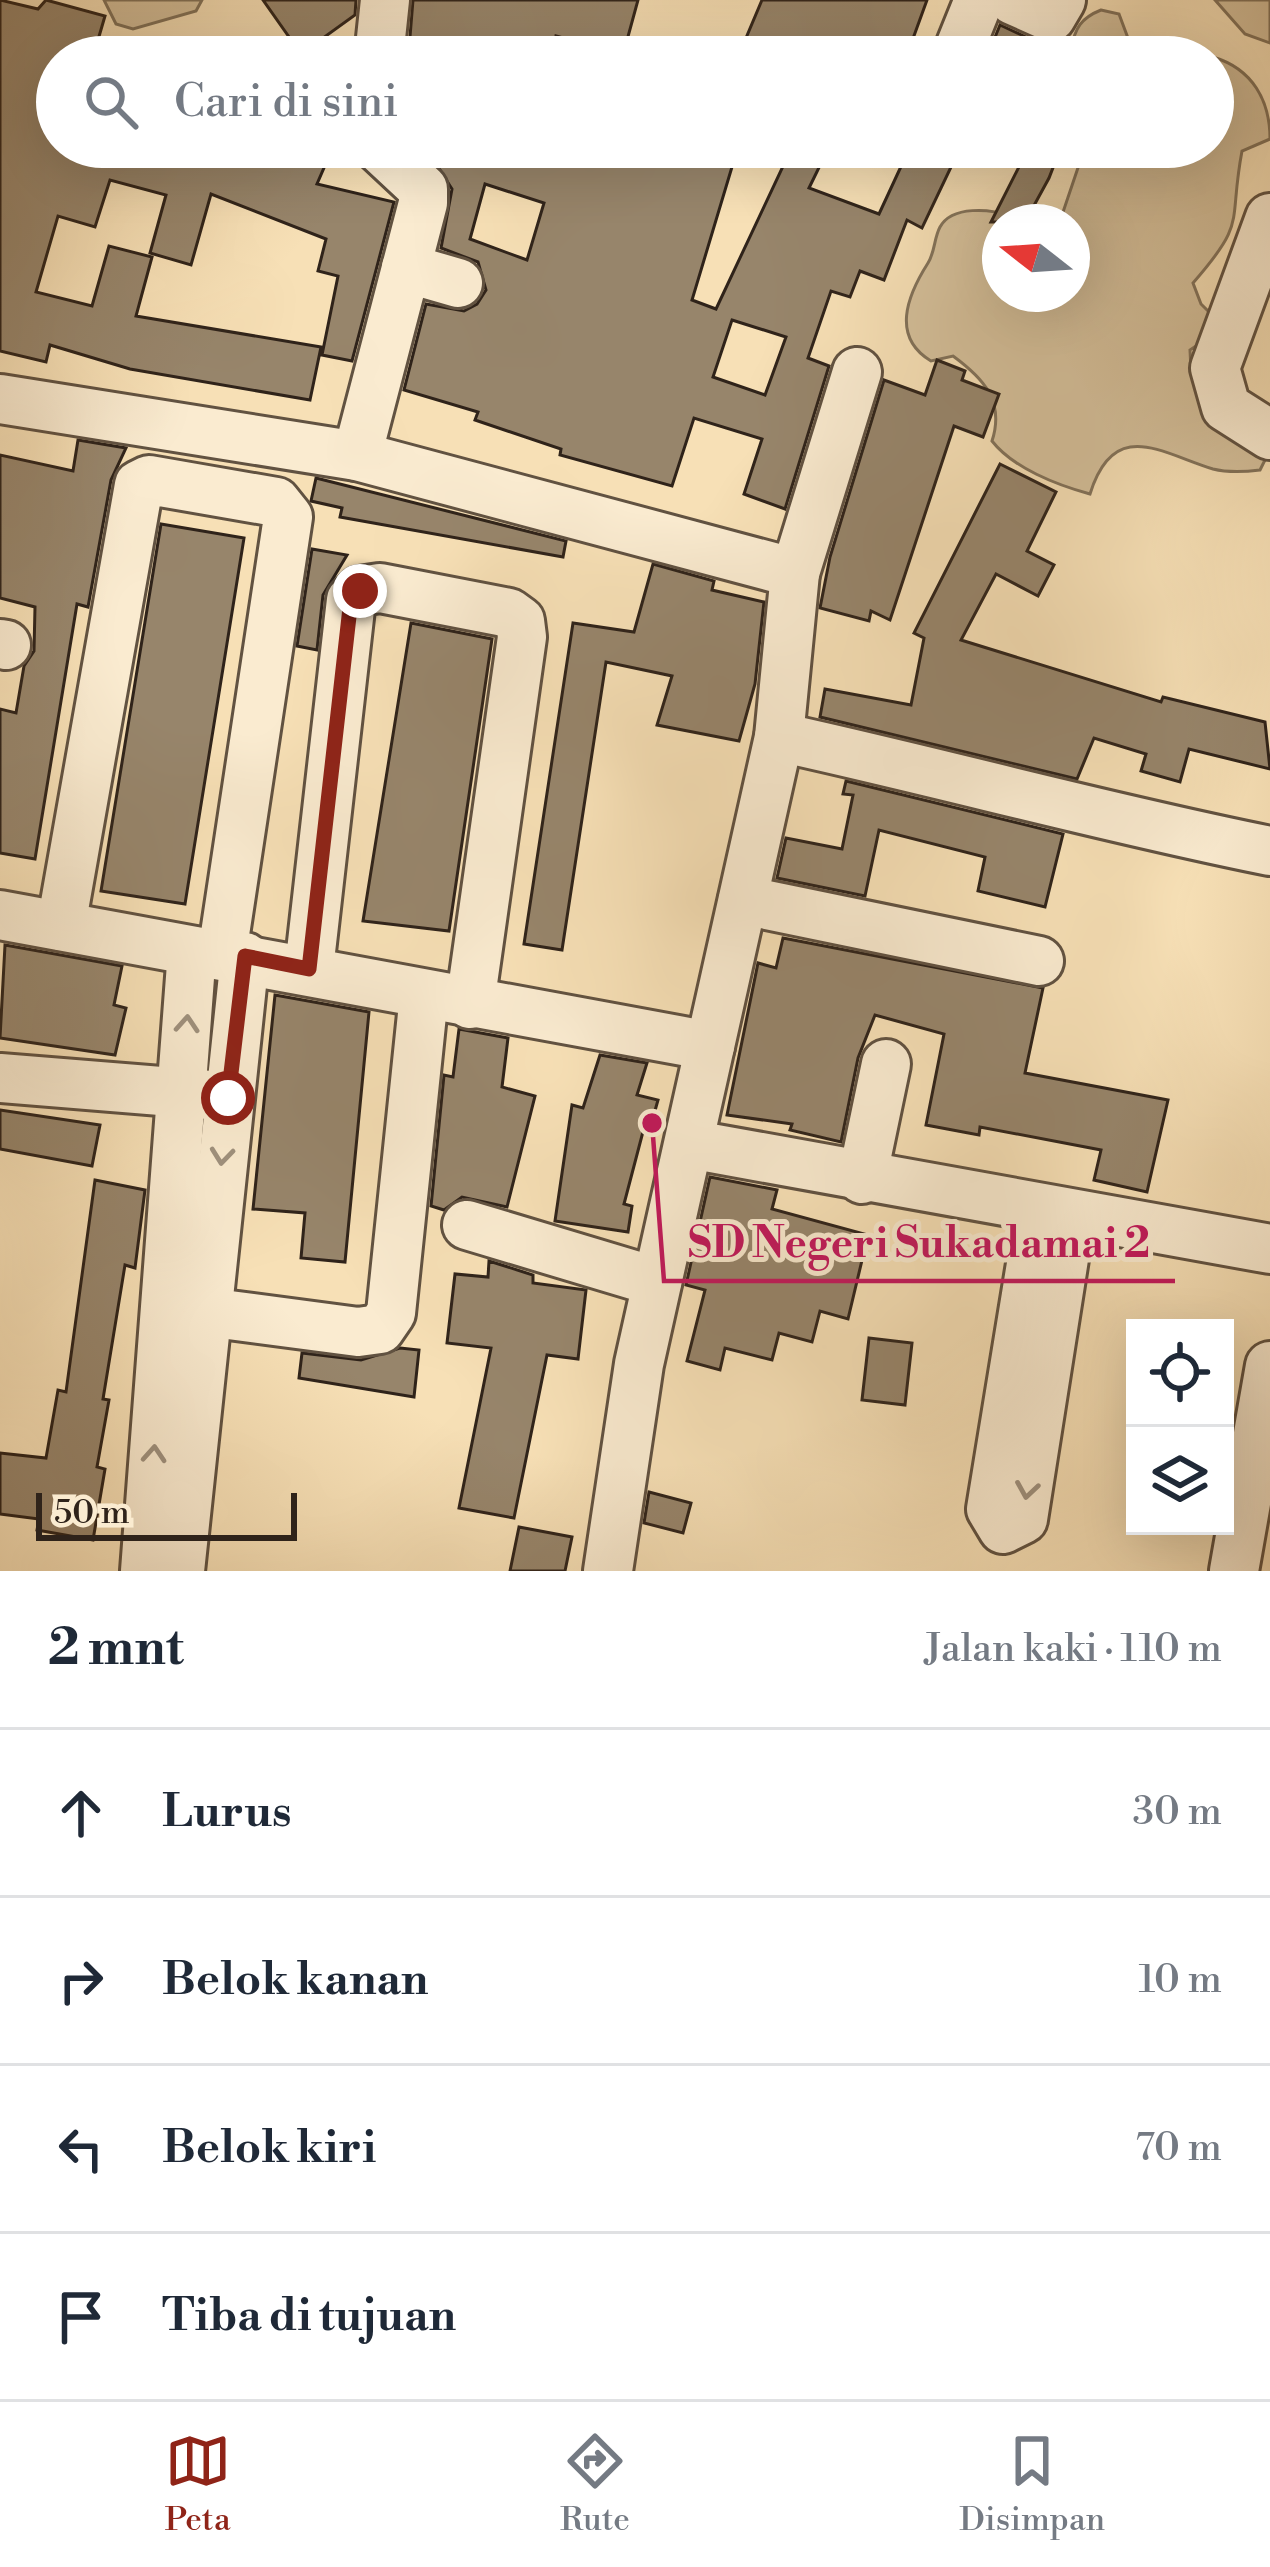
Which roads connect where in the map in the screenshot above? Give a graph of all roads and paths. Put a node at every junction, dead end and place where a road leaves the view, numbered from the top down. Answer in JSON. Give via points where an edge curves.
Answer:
{"nodes":[{"id":1,"x":385,"y":0,"type":"edge"},
{"id":2,"x":979,"y":0,"type":"edge"},
{"id":3,"x":1013,"y":0,"type":"edge"},
{"id":4,"x":1061,"y":0,"type":"edge"},
{"id":5,"x":381,"y":36,"type":"edge"},
{"id":6,"x":964,"y":36,"type":"edge"},
{"id":7,"x":402,"y":168,"type":"edge"},
{"id":8,"x":1270,"y":218,"type":"edge"},
{"id":9,"x":406,"y":268,"type":"junction"},
{"id":10,"x":458,"y":283,"type":"dead end"},
{"id":11,"x":857,"y":371,"type":"dead end"},
{"id":12,"x":0,"y":399,"type":"edge"},
{"id":13,"x":1270,"y":435,"type":"edge"},
{"id":14,"x":357,"y":456,"type":"junction"},
{"id":15,"x":796,"y":573,"type":"junction"},
{"id":16,"x":263,"y":674,"type":"junction"},
{"id":17,"x":338,"y":697,"type":"junction"},
{"id":18,"x":779,"y":737,"type":"junction"},
{"id":19,"x":1270,"y":851,"type":"edge"},
{"id":20,"x":743,"y":900,"type":"junction"},
{"id":21,"x":0,"y":915,"type":"edge"},
{"id":22,"x":61,"y":926,"type":"junction"},
{"id":23,"x":220,"y":954,"type":"junction"},
{"id":24,"x":1039,"y":961,"type":"dead end"},
{"id":25,"x":309,"y":969,"type":"junction"},
{"id":26,"x":447,"y":999,"type":"junction"},
{"id":27,"x":710,"y":1046,"type":"junction"},
{"id":28,"x":886,"y":1064,"type":"dead end"},
{"id":29,"x":0,"y":1078,"type":"edge"},
{"id":30,"x":205,"y":1094,"type":"junction"},
{"id":31,"x":689,"y":1144,"type":"junction"},
{"id":32,"x":862,"y":1179,"type":"junction"},
{"id":33,"x":1056,"y":1211,"type":"junction"},
{"id":34,"x":467,"y":1225,"type":"dead end"},
{"id":35,"x":1270,"y":1249,"type":"edge"},
{"id":36,"x":657,"y":1282,"type":"junction"},
{"id":37,"x":206,"y":1312,"type":"junction"},
{"id":38,"x":1270,"y":1366,"type":"edge"},
{"id":39,"x":181,"y":1370,"type":"junction"},
{"id":40,"x":145,"y":1571,"type":"edge"},
{"id":41,"x":180,"y":1571,"type":"edge"},
{"id":42,"x":608,"y":1571,"type":"edge"},
{"id":43,"x":1234,"y":1571,"type":"edge"}],
"edges":[{"from":1,"to":5,"type":"street"},
{"from":2,"to":6,"type":"street"},
{"from":3,"to":4,"type":"street","via":[[1054,17]]},
{"from":7,"to":9,"type":"street","via":[[423,188]]},
{"from":8,"to":13,"type":"street","via":[[1215,368],[1226,407]]},
{"from":9,"to":10,"type":"street"},
{"from":9,"to":14,"type":"street"},
{"from":11,"to":15,"type":"street"},
{"from":12,"to":14,"type":"street"},
{"from":14,"to":15,"type":"street"},
{"from":15,"to":18,"type":"street"},
{"from":16,"to":17,"type":"street"},
{"from":16,"to":22,"type":"street","via":[[284,507],[149,480],[139,485]]},
{"from":16,"to":23,"type":"street"},
{"from":17,"to":25,"type":"street"},
{"from":17,"to":26,"type":"street","via":[[351,599],[360,591],[380,588],[520,621]]},
{"from":18,"to":19,"type":"street"},
{"from":18,"to":20,"type":"street"},
{"from":20,"to":24,"type":"street"},
{"from":20,"to":27,"type":"street"},
{"from":21,"to":22,"type":"street"},
{"from":22,"to":23,"type":"street"},
{"from":23,"to":25,"type":"street"},
{"from":23,"to":30,"type":"street"},
{"from":25,"to":26,"type":"street"},
{"from":26,"to":27,"type":"street"},
{"from":26,"to":37,"type":"street","via":[[392,1313],[380,1329]]},
{"from":27,"to":31,"type":"street"},
{"from":28,"to":32,"type":"street"},
{"from":29,"to":30,"type":"street"},
{"from":30,"to":37,"type":"street","one_way":true},
{"from":30,"to":39,"type":"street"},
{"from":31,"to":32,"type":"street"},
{"from":31,"to":36,"type":"street"},
{"from":32,"to":33,"type":"street"},
{"from":33,"to":33,"type":"street","one_way":true,"via":[[1023,1519],[1003,1529],[991,1509]]},
{"from":33,"to":35,"type":"street"},
{"from":34,"to":36,"type":"street"},
{"from":36,"to":42,"type":"street"},
{"from":37,"to":39,"type":"street"},
{"from":38,"to":43,"type":"street"},
{"from":40,"to":39,"type":"street","one_way":true},
{"from":39,"to":41,"type":"street"}]}
